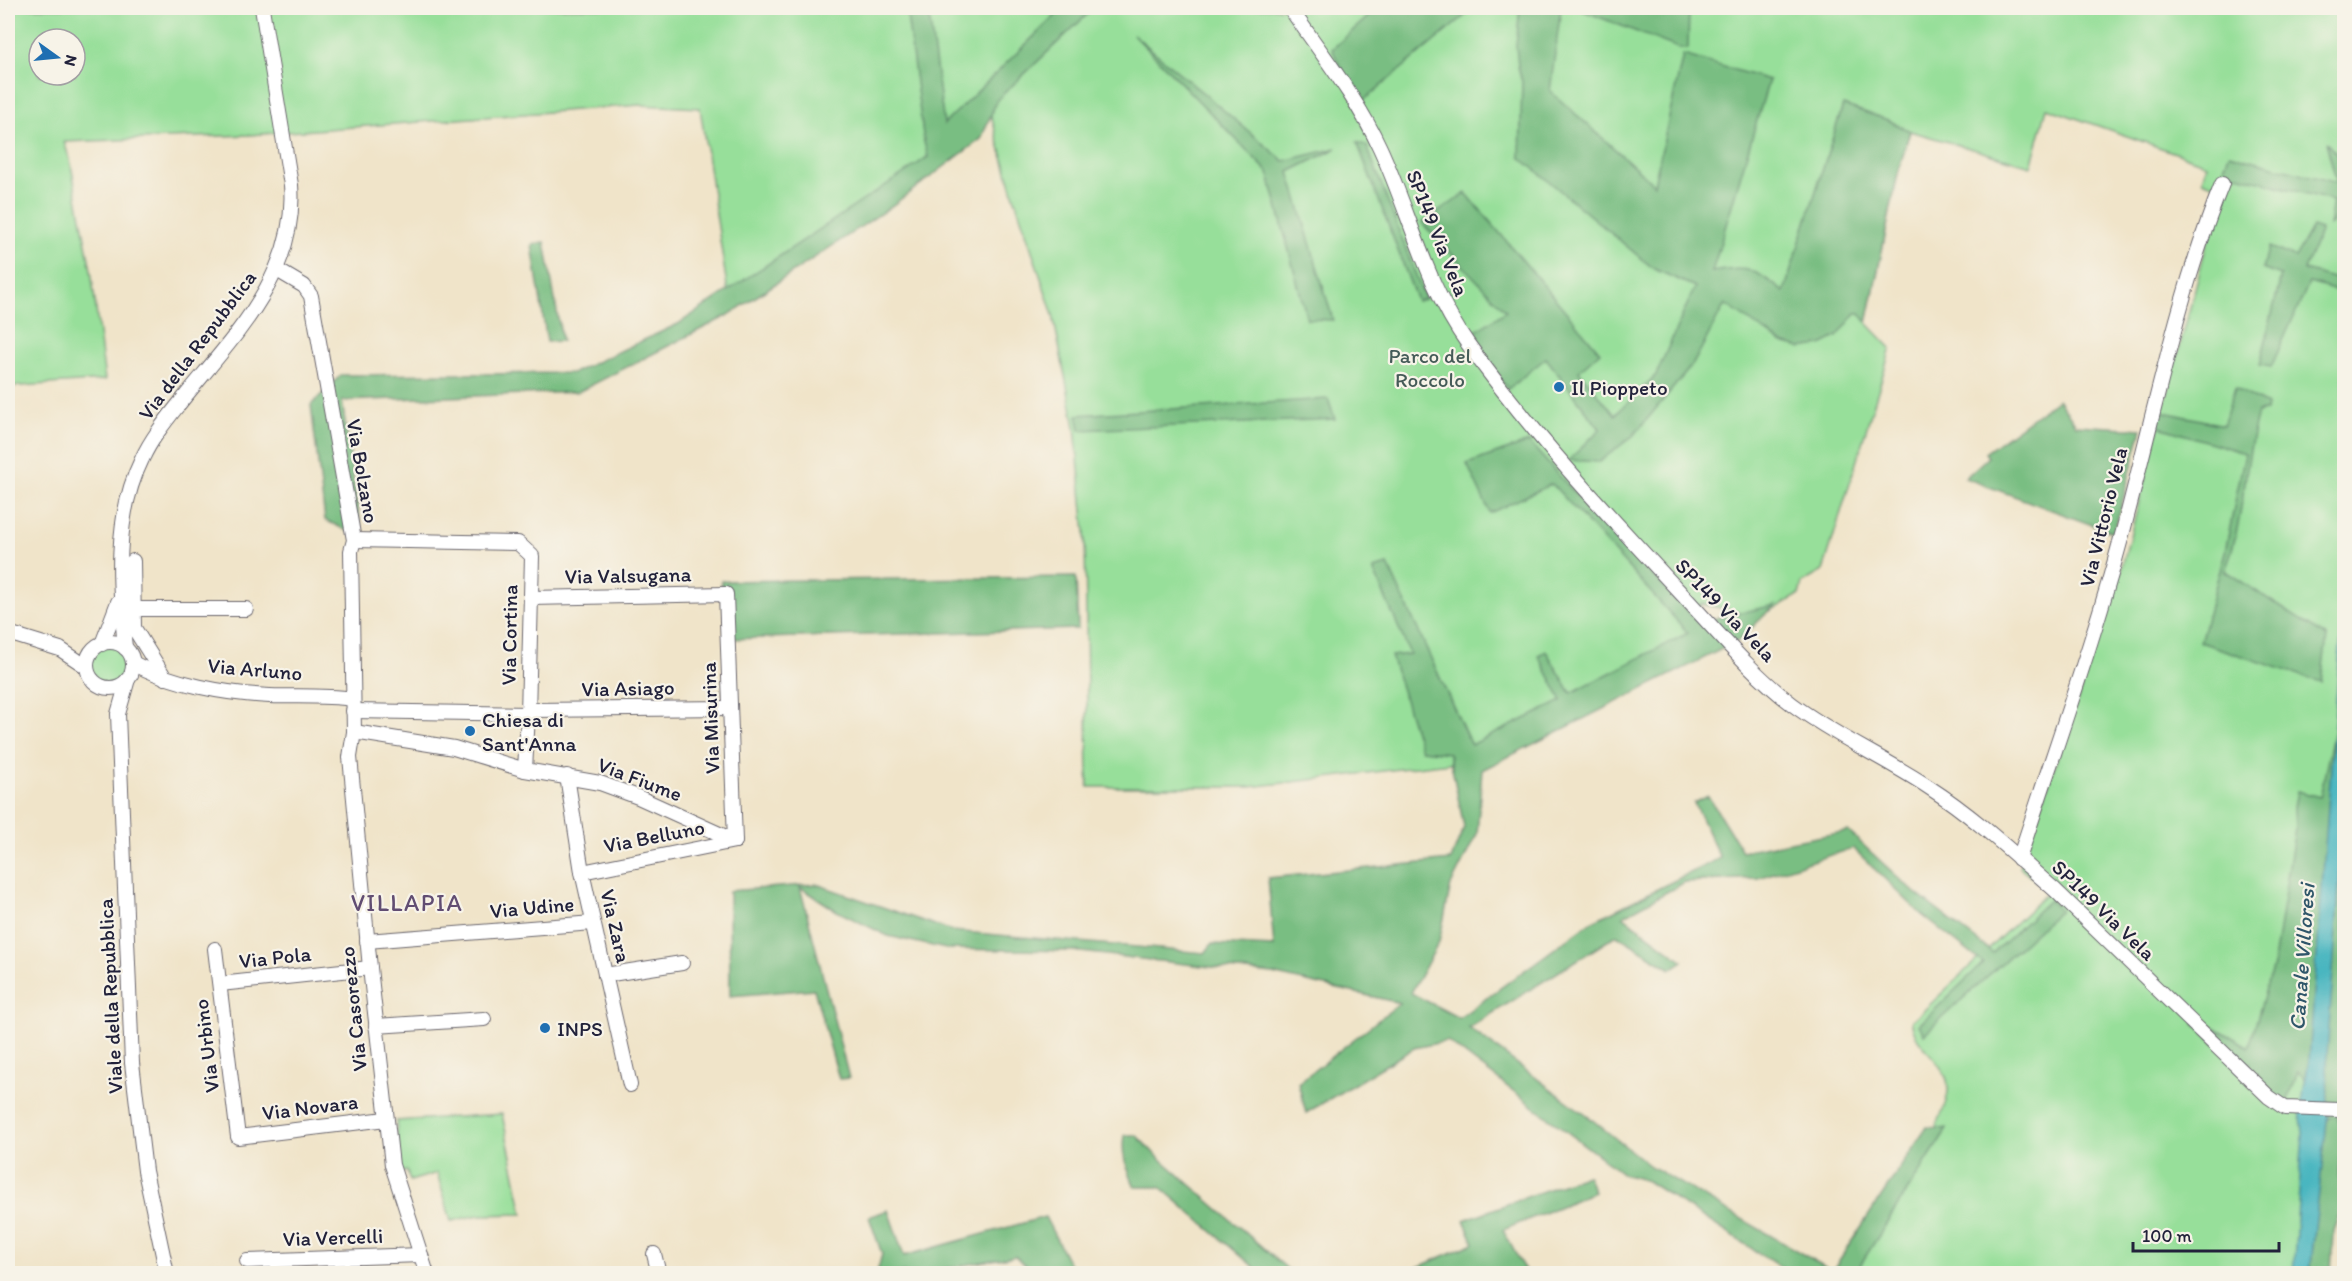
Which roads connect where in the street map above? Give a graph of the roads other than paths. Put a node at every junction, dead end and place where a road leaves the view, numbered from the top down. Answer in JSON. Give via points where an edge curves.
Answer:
{"nodes":[{"id":1,"x":262,"y":8,"type":"edge"},
{"id":2,"x":1290,"y":8,"type":"edge"},
{"id":3,"x":2222,"y":184,"type":"dead end"},
{"id":4,"x":277,"y":270,"type":"junction"},
{"id":5,"x":354,"y":540,"type":"junction"},
{"id":6,"x":133,"y":561,"type":"dead end"},
{"id":7,"x":726,"y":594,"type":"joint"},
{"id":8,"x":120,"y":597,"type":"junction"},
{"id":9,"x":531,"y":598,"type":"junction"},
{"id":10,"x":133,"y":609,"type":"junction"},
{"id":11,"x":246,"y":609,"type":"dead end"},
{"id":12,"x":8,"y":633,"type":"edge"},
{"id":13,"x":100,"y":645,"type":"junction"},
{"id":14,"x":124,"y":648,"type":"junction"},
{"id":15,"x":60,"y":649,"type":"junction"},
{"id":16,"x":87,"y":667,"type":"junction"},
{"id":17,"x":130,"y":673,"type":"junction"},
{"id":18,"x":160,"y":676,"type":"junction"},
{"id":19,"x":101,"y":687,"type":"junction"},
{"id":20,"x":353,"y":705,"type":"junction"},
{"id":21,"x":730,"y":708,"type":"junction"},
{"id":22,"x":118,"y":714,"type":"junction"},
{"id":23,"x":528,"y":714,"type":"junction"},
{"id":24,"x":354,"y":732,"type":"junction"},
{"id":25,"x":525,"y":770,"type":"junction"},
{"id":26,"x":567,"y":776,"type":"junction"},
{"id":27,"x":735,"y":841,"type":"junction"},
{"id":28,"x":2019,"y":858,"type":"junction"},
{"id":29,"x":582,"y":872,"type":"junction"},
{"id":30,"x":593,"y":923,"type":"junction"},
{"id":31,"x":367,"y":941,"type":"junction"},
{"id":32,"x":215,"y":950,"type":"dead end"},
{"id":33,"x":682,"y":963,"type":"dead end"},
{"id":34,"x":370,"y":968,"type":"junction"},
{"id":35,"x":605,"y":975,"type":"junction"},
{"id":36,"x":220,"y":984,"type":"junction"},
{"id":37,"x":484,"y":1019,"type":"dead end"},
{"id":38,"x":376,"y":1026,"type":"junction"},
{"id":39,"x":630,"y":1085,"type":"dead end"},
{"id":40,"x":2342,"y":1112,"type":"edge"},
{"id":41,"x":386,"y":1119,"type":"junction"},
{"id":42,"x":238,"y":1137,"type":"joint"},
{"id":43,"x":654,"y":1254,"type":"dead end"},
{"id":44,"x":421,"y":1255,"type":"junction"},
{"id":45,"x":247,"y":1261,"type":"dead end"},
{"id":46,"x":167,"y":1274,"type":"edge"},
{"id":47,"x":427,"y":1274,"type":"edge"},
{"id":48,"x":659,"y":1274,"type":"edge"}],
"edges":[{"from":1,"to":4,"type":"street","name":"Via della Repubblica","via":[[292,196]]},
{"from":2,"to":28,"type":"street","name":"SP149 Via Vela","via":[[1374,136],[1450,316],[1568,471],[1715,630],[1780,693],[1808,715],[1928,787]]},
{"from":3,"to":28,"type":"street","name":"Via Vittorio Vela","via":[[2198,250],[2102,608]]},
{"from":4,"to":5,"type":"street","name":"Via Bolzano","via":[[304,286],[311,296]]},
{"from":4,"to":8,"type":"street","name":"Via della Repubblica","via":[[256,309],[160,428],[141,460],[124,515]]},
{"from":5,"to":9,"type":"street","name":"Via Cortina","via":[[518,543],[532,556]]},
{"from":5,"to":20,"type":"street","name":"Via Bolzano"},
{"from":6,"to":10,"type":"street"},
{"from":7,"to":9,"type":"street","name":"Via Valsugana"},
{"from":7,"to":21,"type":"street","name":"Via Misurina"},
{"from":8,"to":13,"type":"street","name":"Via della Repubblica"},
{"from":8,"to":14,"type":"street","name":"Via della Repubblica"},
{"from":9,"to":23,"type":"street","name":"Via Cortina"},
{"from":10,"to":11,"type":"street"},
{"from":10,"to":18,"type":"street","via":[[134,628]]},
{"from":12,"to":15,"type":"street"},
{"from":13,"to":14,"type":"street","via":[[116,643]]},
{"from":13,"to":15,"type":"street"},
{"from":13,"to":16,"type":"street","via":[[88,657]]},
{"from":14,"to":17,"type":"street","via":[[131,656]]},
{"from":15,"to":16,"type":"street"},
{"from":16,"to":19,"type":"street","via":[[90,678]]},
{"from":17,"to":18,"type":"street","name":"Via Arluno"},
{"from":17,"to":19,"type":"street","via":[[114,688]]},
{"from":17,"to":22,"type":"street"},
{"from":18,"to":20,"type":"street","name":"Via Arluno","via":[[270,696],[323,695]]},
{"from":19,"to":22,"type":"street"},
{"from":20,"to":23,"type":"street","name":"Via Arluno"},
{"from":20,"to":24,"type":"street","name":"Via Casorezzo"},
{"from":21,"to":23,"type":"street","name":"Via Asiago","via":[[532,710]]},
{"from":21,"to":27,"type":"street","name":"Via Misurina"},
{"from":22,"to":46,"type":"street","name":"Viale della Repubblica","via":[[133,1074],[145,1171]]},
{"from":23,"to":25,"type":"street","name":"Via Cortina"},
{"from":24,"to":25,"type":"street","name":"Via Fiume","via":[[454,748]]},
{"from":24,"to":31,"type":"street","name":"Via Casorezzo","via":[[350,757]]},
{"from":25,"to":26,"type":"street","name":"Via Fiume"},
{"from":26,"to":27,"type":"street","name":"Via Fiume","via":[[638,797]]},
{"from":26,"to":29,"type":"street","name":"Via Zara"},
{"from":27,"to":29,"type":"street","name":"Via Belluno"},
{"from":28,"to":40,"type":"street","name":"SP149 Via Vela","via":[[2269,1097],[2285,1108]]},
{"from":29,"to":30,"type":"street","name":"Via Zara"},
{"from":30,"to":31,"type":"street","name":"Via Udine"},
{"from":30,"to":35,"type":"street","name":"Via Zara"},
{"from":31,"to":34,"type":"street","name":"Via Casorezzo"},
{"from":32,"to":36,"type":"street","name":"Via Urbino"},
{"from":33,"to":35,"type":"street"},
{"from":34,"to":36,"type":"street","name":"Via Pola"},
{"from":34,"to":38,"type":"street","name":"Via Casorezzo"},
{"from":35,"to":39,"type":"street","name":"Via Zara"},
{"from":36,"to":42,"type":"street","name":"Via Urbino"},
{"from":37,"to":38,"type":"street"},
{"from":38,"to":41,"type":"street","name":"Via Casorezzo"},
{"from":41,"to":42,"type":"street","name":"Via Novara"},
{"from":41,"to":44,"type":"street","name":"Via Casorezzo","via":[[392,1165]]},
{"from":43,"to":48,"type":"street"},
{"from":44,"to":45,"type":"street","name":"Via Vercelli"},
{"from":44,"to":47,"type":"street","name":"Via Casorezzo"}]}
